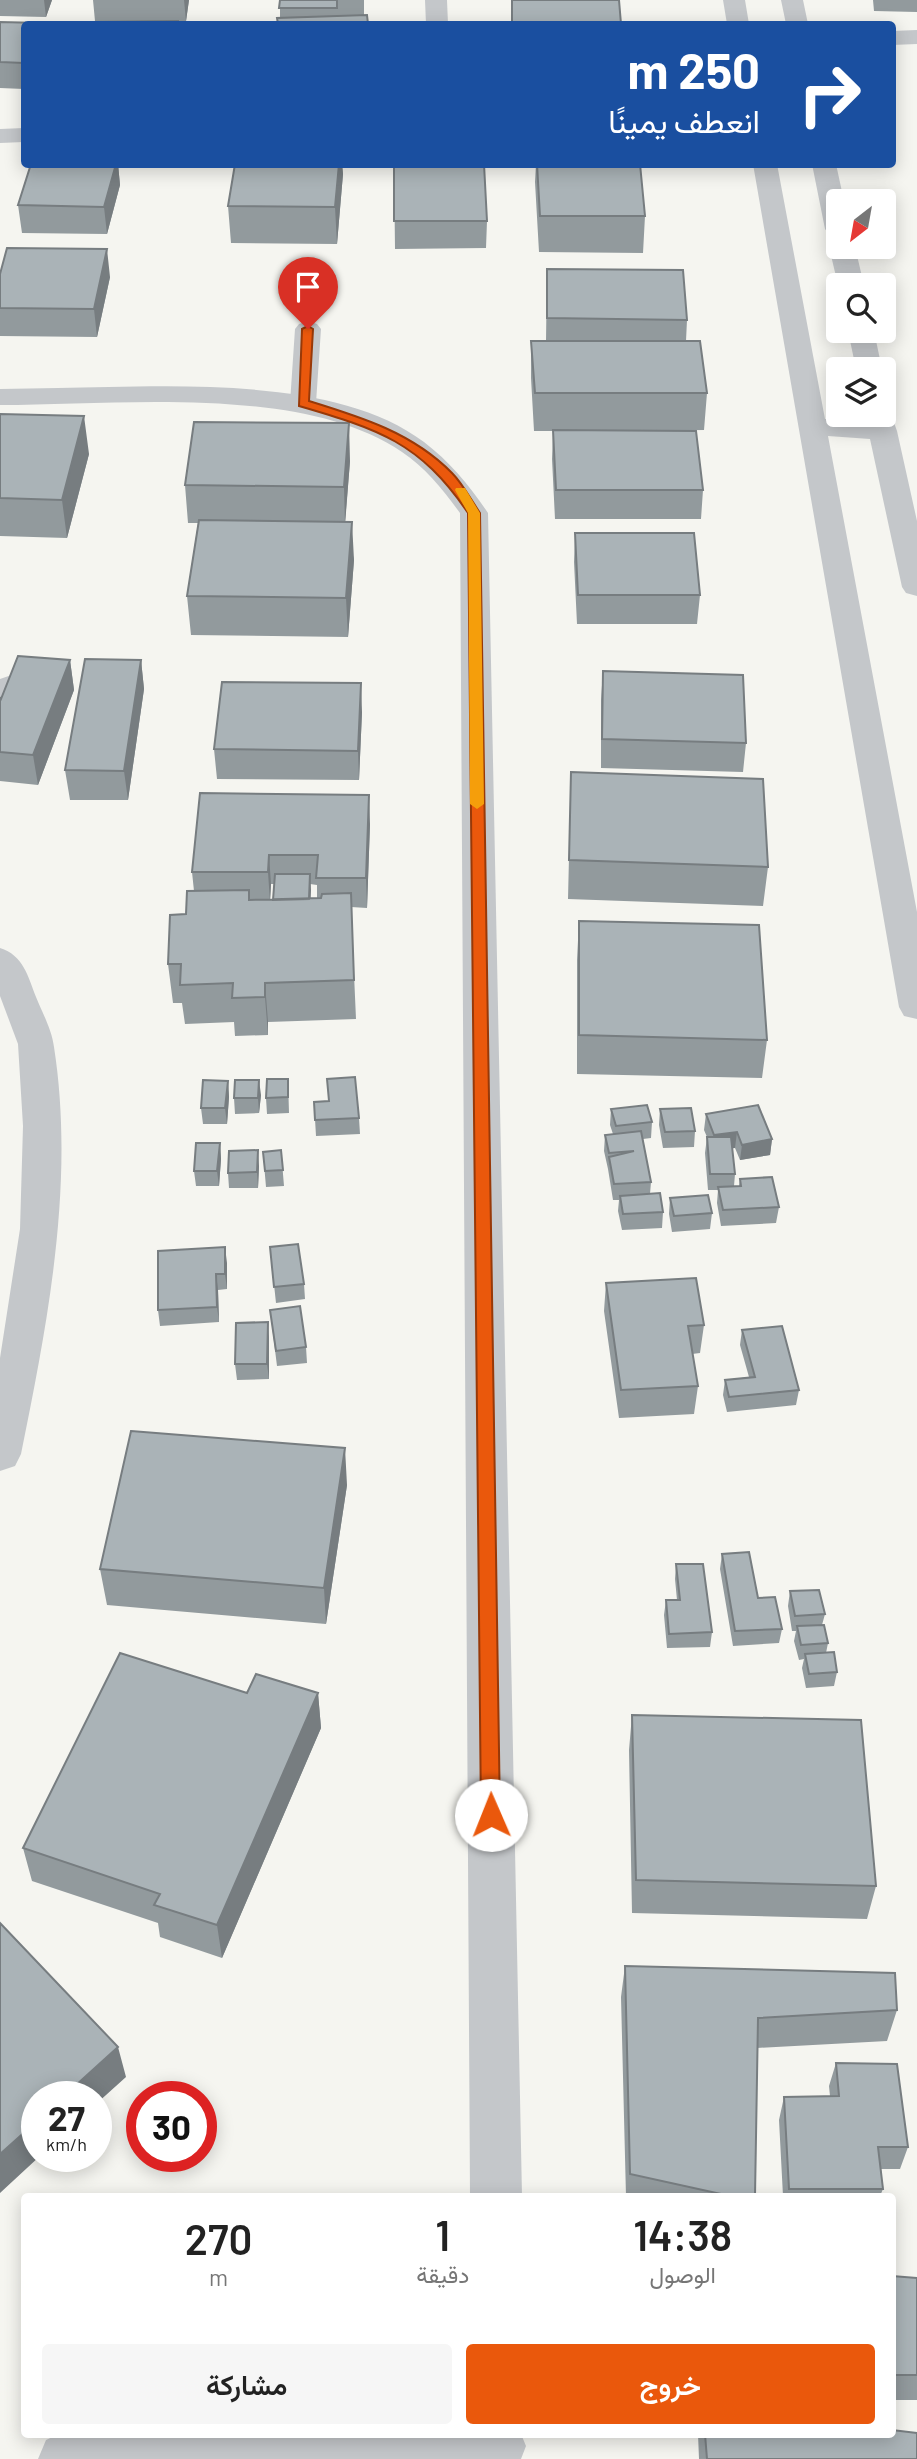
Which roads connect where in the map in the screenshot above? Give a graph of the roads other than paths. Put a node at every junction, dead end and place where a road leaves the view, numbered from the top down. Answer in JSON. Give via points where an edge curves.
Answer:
{"nodes":[{"id":1,"x":436,"y":0,"type":"edge"},
{"id":2,"x":734,"y":0,"type":"edge"},
{"id":3,"x":792,"y":0,"type":"edge"},
{"id":4,"x":437,"y":21,"type":"edge"},
{"id":5,"x":738,"y":21,"type":"edge"},
{"id":6,"x":796,"y":21,"type":"edge"},
{"id":7,"x":917,"y":37,"type":"edge"},
{"id":8,"x":896,"y":38,"type":"edge"},
{"id":9,"x":21,"y":135,"type":"edge"},
{"id":10,"x":0,"y":136,"type":"edge"},
{"id":11,"x":766,"y":168,"type":"edge"},
{"id":12,"x":825,"y":168,"type":"edge"},
{"id":13,"x":829,"y":189,"type":"edge"},
{"id":14,"x":308,"y":329,"type":"dead end"},
{"id":15,"x":0,"y":397,"type":"edge"},
{"id":16,"x":303,"y":403,"type":"junction"},
{"id":17,"x":826,"y":426,"type":"edge"},
{"id":18,"x":813,"y":427,"type":"junction"},
{"id":19,"x":882,"y":427,"type":"edge"},
{"id":20,"x":917,"y":587,"type":"edge"},
{"id":21,"x":56,"y":669,"type":"edge"},
{"id":22,"x":0,"y":690,"type":"edge"},
{"id":23,"x":0,"y":960,"type":"edge"},
{"id":24,"x":917,"y":1007,"type":"edge"},
{"id":25,"x":0,"y":1454,"type":"edge"},
{"id":26,"x":496,"y":2193,"type":"edge"},
{"id":27,"x":499,"y":2446,"type":"edge"},
{"id":28,"x":65,"y":2459,"type":"edge"}],
"edges":[{"from":1,"to":4,"type":"street"},
{"from":2,"to":5,"type":"street"},
{"from":3,"to":6,"type":"street"},
{"from":7,"to":8,"type":"street"},
{"from":9,"to":10,"type":"street"},
{"from":11,"to":18,"type":"street"},
{"from":12,"to":13,"type":"street"},
{"from":14,"to":16,"type":"lane"},
{"from":15,"to":16,"type":"street","via":[[232,395]]},
{"from":16,"to":26,"type":"street","via":[[343,413],[412,445],[445,472],[474,513]]},
{"from":17,"to":18,"type":"street"},
{"from":18,"to":24,"type":"street"},
{"from":19,"to":20,"type":"street"},
{"from":21,"to":22,"type":"lane"},
{"from":23,"to":25,"type":"street","via":[[36,1044],[42,1126],[35,1254],[24,1340]]},
{"from":27,"to":28,"type":"street","via":[[165,2450]]}]}
